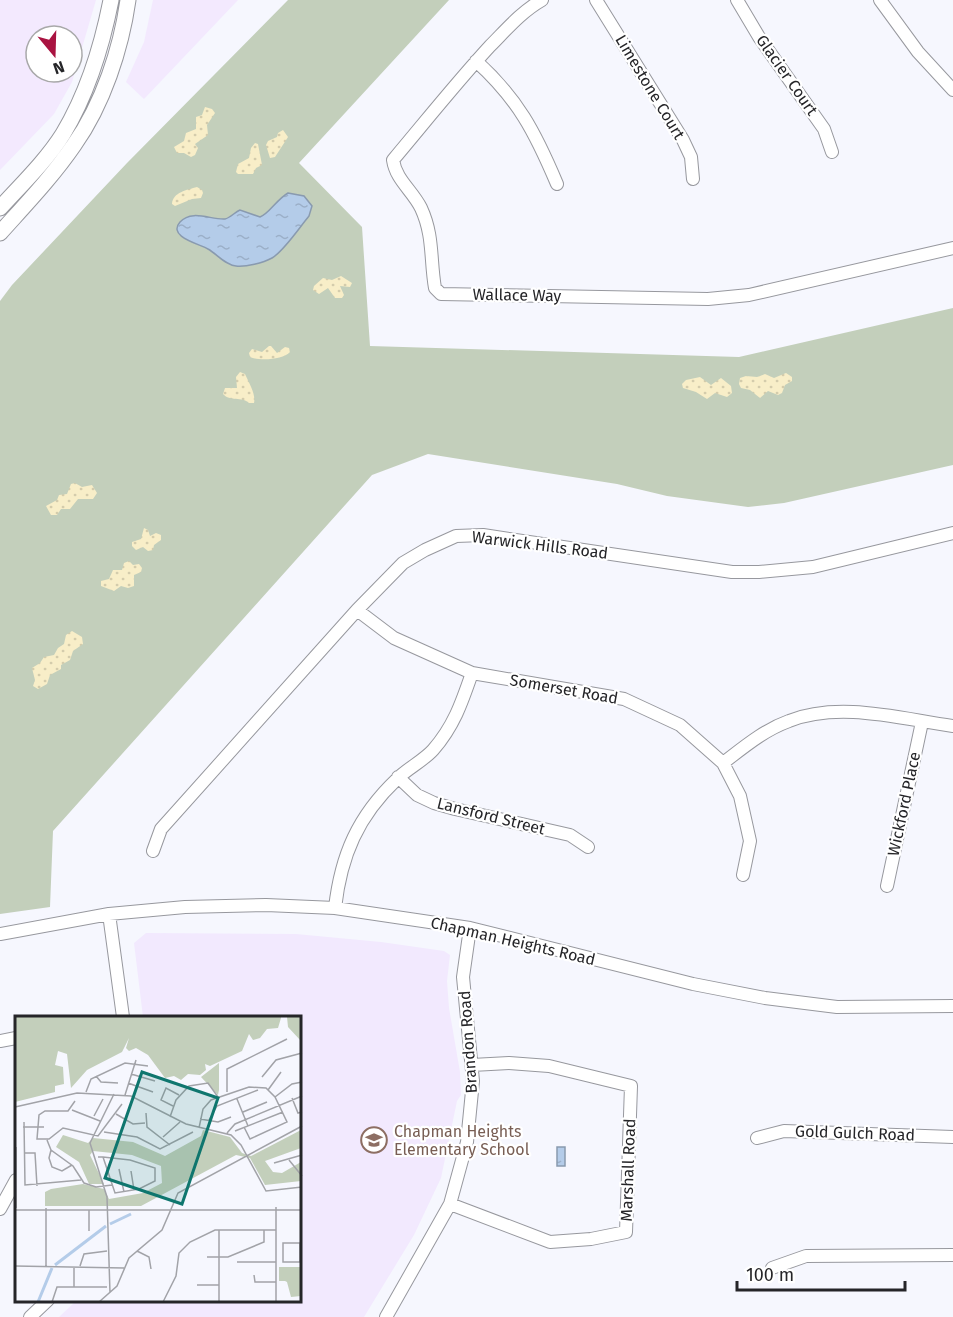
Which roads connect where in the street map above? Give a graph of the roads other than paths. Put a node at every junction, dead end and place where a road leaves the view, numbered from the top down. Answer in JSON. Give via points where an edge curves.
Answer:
{"nodes":[{"id":1,"x":111,"y":0,"type":"edge"},
{"id":2,"x":128,"y":0,"type":"edge"},
{"id":3,"x":542,"y":0,"type":"edge"},
{"id":4,"x":596,"y":0,"type":"edge"},
{"id":5,"x":737,"y":0,"type":"edge"},
{"id":6,"x":880,"y":0,"type":"edge"},
{"id":7,"x":476,"y":61,"type":"junction"},
{"id":8,"x":953,"y":90,"type":"edge"},
{"id":9,"x":832,"y":152,"type":"dead end"},
{"id":10,"x":693,"y":179,"type":"dead end"},
{"id":11,"x":557,"y":184,"type":"dead end"},
{"id":12,"x":0,"y":208,"type":"edge"},
{"id":13,"x":0,"y":233,"type":"edge"},
{"id":14,"x":953,"y":248,"type":"edge"},
{"id":15,"x":953,"y":533,"type":"edge"},
{"id":16,"x":357,"y":610,"type":"junction"},
{"id":17,"x":472,"y":673,"type":"junction"},
{"id":18,"x":922,"y":722,"type":"junction"},
{"id":19,"x":953,"y":726,"type":"edge"},
{"id":20,"x":723,"y":763,"type":"junction"},
{"id":21,"x":398,"y":777,"type":"junction"},
{"id":22,"x":588,"y":847,"type":"dead end"},
{"id":23,"x":153,"y":851,"type":"dead end"},
{"id":24,"x":743,"y":875,"type":"dead end"},
{"id":25,"x":887,"y":886,"type":"dead end"},
{"id":26,"x":335,"y":908,"type":"junction"},
{"id":27,"x":109,"y":914,"type":"junction"},
{"id":28,"x":470,"y":928,"type":"junction"},
{"id":29,"x":0,"y":934,"type":"edge"},
{"id":30,"x":953,"y":1006,"type":"edge"},
{"id":31,"x":123,"y":1016,"type":"edge"},
{"id":32,"x":15,"y":1038,"type":"edge"},
{"id":33,"x":0,"y":1041,"type":"edge"},
{"id":34,"x":472,"y":1065,"type":"junction"},
{"id":35,"x":953,"y":1137,"type":"edge"},
{"id":36,"x":757,"y":1138,"type":"dead end"},
{"id":37,"x":15,"y":1182,"type":"edge"},
{"id":38,"x":450,"y":1204,"type":"junction"},
{"id":39,"x":0,"y":1209,"type":"edge"},
{"id":40,"x":953,"y":1255,"type":"edge"},
{"id":41,"x":772,"y":1268,"type":"dead end"},
{"id":42,"x":46,"y":1302,"type":"edge"},
{"id":43,"x":30,"y":1317,"type":"edge"},
{"id":44,"x":386,"y":1317,"type":"edge"}],
"edges":[{"from":1,"to":12,"type":"main road","via":[[93,67],[62,134]]},
{"from":2,"to":13,"type":"main road","via":[[113,61],[93,113],[47,181]]},
{"from":3,"to":7,"type":"street","name":"Wallace Way","via":[[509,26]]},
{"from":4,"to":10,"type":"street","name":"Limestone Court","via":[[683,140],[691,157]]},
{"from":5,"to":9,"type":"street","name":"Glacier Court","via":[[824,129]]},
{"from":6,"to":8,"type":"street","via":[[918,52]]},
{"from":7,"to":11,"type":"street","via":[[515,102],[538,138]]},
{"from":7,"to":14,"type":"street","name":"Wallace Way","via":[[393,160],[395,172],[422,209],[433,247],[435,288],[441,294],[718,298],[749,295]]},
{"from":15,"to":16,"type":"street","name":"Warwick Hills Road","via":[[813,567],[759,572],[732,572],[483,535],[456,536],[403,563]]},
{"from":16,"to":17,"type":"street","name":"Somerset Road","via":[[394,638]]},
{"from":16,"to":23,"type":"street","name":"Warwick Hills Road","via":[[161,829]]},
{"from":17,"to":20,"type":"street","name":"Somerset Road","via":[[624,699],[680,725]]},
{"from":17,"to":21,"type":"street","via":[[461,708],[447,730],[432,751]]},
{"from":18,"to":19,"type":"street"},
{"from":18,"to":20,"type":"street","via":[[850,712],[790,720],[761,734]]},
{"from":18,"to":25,"type":"street","name":"Wickford Place"},
{"from":20,"to":24,"type":"street","name":"Somerset Road","via":[[740,796],[750,841]]},
{"from":21,"to":22,"type":"street","name":"Lansford Street","via":[[417,795],[434,803],[570,835]]},
{"from":21,"to":26,"type":"street","via":[[375,802],[350,842]]},
{"from":26,"to":27,"type":"street","name":"Chapman Heights Road","via":[[185,907]]},
{"from":26,"to":28,"type":"street","name":"Chapman Heights Road"},
{"from":27,"to":29,"type":"street","name":"Chapman Heights Road"},
{"from":27,"to":31,"type":"street"},
{"from":28,"to":30,"type":"street","name":"Chapman Heights Road","via":[[693,984],[765,998],[837,1006]]},
{"from":28,"to":34,"type":"street","name":"Brandon Road","via":[[464,976]]},
{"from":32,"to":33,"type":"street"},
{"from":34,"to":38,"type":"street","name":"Brandon Road","via":[[467,1142]]},
{"from":34,"to":38,"type":"street","name":"Marshall Road","via":[[549,1066],[631,1086],[626,1232],[550,1242]]},
{"from":35,"to":36,"type":"street","name":"Gold Gulch Road","via":[[783,1131]]},
{"from":37,"to":39,"type":"street"},
{"from":38,"to":44,"type":"street","name":"Brandon Road"},
{"from":40,"to":41,"type":"street","via":[[806,1256]]},
{"from":42,"to":43,"type":"street"}]}
